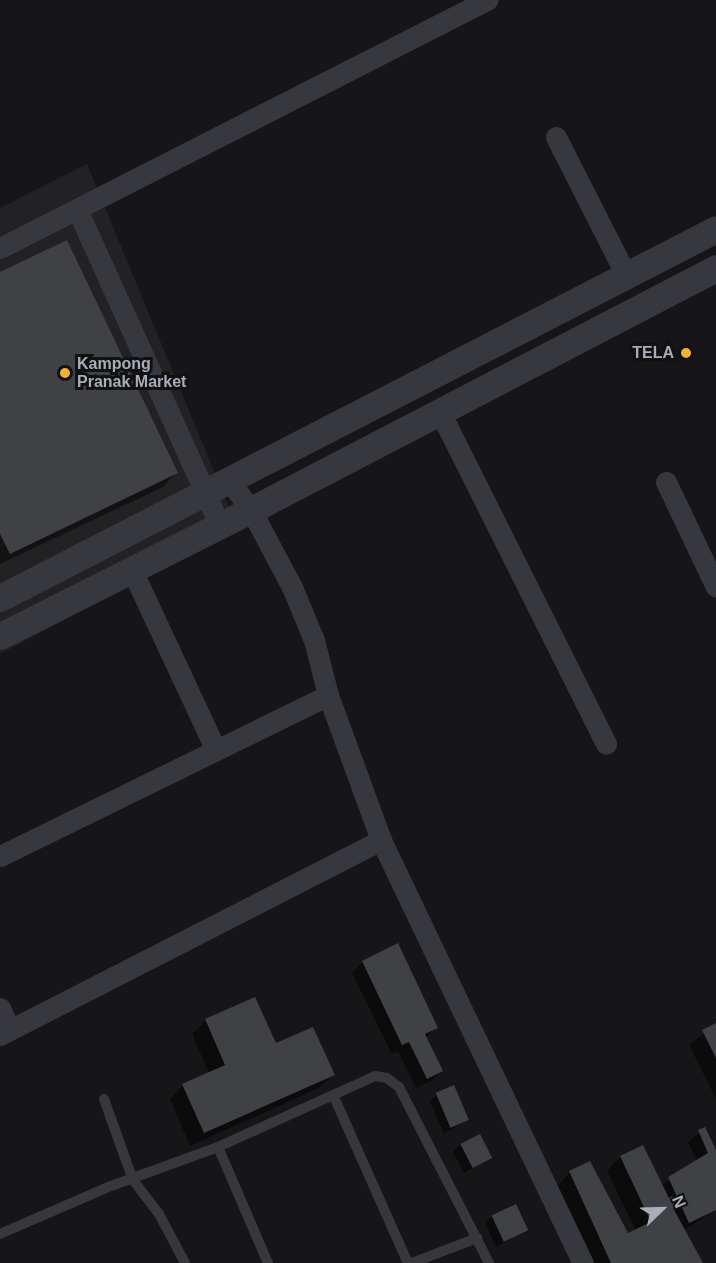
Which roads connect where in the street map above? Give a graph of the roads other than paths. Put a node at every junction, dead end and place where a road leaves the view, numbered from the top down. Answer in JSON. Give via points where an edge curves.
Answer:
{"nodes":[{"id":1,"x":486,"y":0,"type":"edge"},
{"id":2,"x":556,"y":137,"type":"dead end"},
{"id":3,"x":77,"y":209,"type":"junction"},
{"id":4,"x":716,"y":229,"type":"edge"},
{"id":5,"x":0,"y":248,"type":"edge"},
{"id":6,"x":716,"y":268,"type":"edge"},
{"id":7,"x":626,"y":275,"type":"junction"},
{"id":8,"x":440,"y":412,"type":"junction"},
{"id":9,"x":229,"y":480,"type":"junction"},
{"id":10,"x":666,"y":482,"type":"dead end"},
{"id":11,"x":204,"y":493,"type":"junction"},
{"id":12,"x":251,"y":510,"type":"junction"},
{"id":13,"x":219,"y":523,"type":"junction"},
{"id":14,"x":131,"y":568,"type":"junction"},
{"id":15,"x":716,"y":587,"type":"edge"},
{"id":16,"x":0,"y":598,"type":"edge"},
{"id":17,"x":0,"y":636,"type":"edge"},
{"id":18,"x":328,"y":695,"type":"junction"},
{"id":19,"x":606,"y":744,"type":"dead end"},
{"id":20,"x":216,"y":750,"type":"junction"},
{"id":21,"x":381,"y":840,"type":"junction"},
{"id":22,"x":0,"y":856,"type":"edge"},
{"id":23,"x":0,"y":1008,"type":"edge"},
{"id":24,"x":5,"y":1032,"type":"edge"},
{"id":25,"x":334,"y":1097,"type":"junction"},
{"id":26,"x":104,"y":1099,"type":"dead end"},
{"id":27,"x":218,"y":1147,"type":"junction"},
{"id":28,"x":133,"y":1180,"type":"junction"},
{"id":29,"x":0,"y":1234,"type":"edge"},
{"id":30,"x":477,"y":1238,"type":"junction"},
{"id":31,"x":186,"y":1263,"type":"edge"},
{"id":32,"x":268,"y":1263,"type":"edge"},
{"id":33,"x":410,"y":1263,"type":"edge"},
{"id":34,"x":489,"y":1263,"type":"edge"},
{"id":35,"x":583,"y":1263,"type":"edge"}],
"edges":[{"from":1,"to":3,"type":"street"},
{"from":2,"to":7,"type":"street"},
{"from":3,"to":5,"type":"street"},
{"from":3,"to":11,"type":"street"},
{"from":4,"to":7,"type":"street"},
{"from":6,"to":8,"type":"street"},
{"from":7,"to":9,"type":"street"},
{"from":8,"to":12,"type":"street"},
{"from":8,"to":19,"type":"street"},
{"from":9,"to":11,"type":"street"},
{"from":9,"to":12,"type":"street"},
{"from":10,"to":15,"type":"street"},
{"from":11,"to":13,"type":"street"},
{"from":11,"to":16,"type":"street"},
{"from":12,"to":13,"type":"street"},
{"from":12,"to":18,"type":"street","via":[[292,587],[314,640]]},
{"from":13,"to":14,"type":"street"},
{"from":14,"to":17,"type":"street"},
{"from":14,"to":20,"type":"street"},
{"from":18,"to":20,"type":"street"},
{"from":18,"to":21,"type":"street"},
{"from":20,"to":22,"type":"street"},
{"from":21,"to":24,"type":"street"},
{"from":21,"to":35,"type":"street"},
{"from":23,"to":24,"type":"street"},
{"from":25,"to":27,"type":"lane"},
{"from":25,"to":30,"type":"lane","via":[[375,1076],[387,1078],[399,1087]]},
{"from":25,"to":33,"type":"lane"},
{"from":26,"to":28,"type":"lane"},
{"from":27,"to":28,"type":"lane"},
{"from":27,"to":32,"type":"lane"},
{"from":28,"to":29,"type":"lane"},
{"from":28,"to":31,"type":"lane","via":[[159,1214]]},
{"from":30,"to":33,"type":"lane"},
{"from":30,"to":34,"type":"lane"}]}
